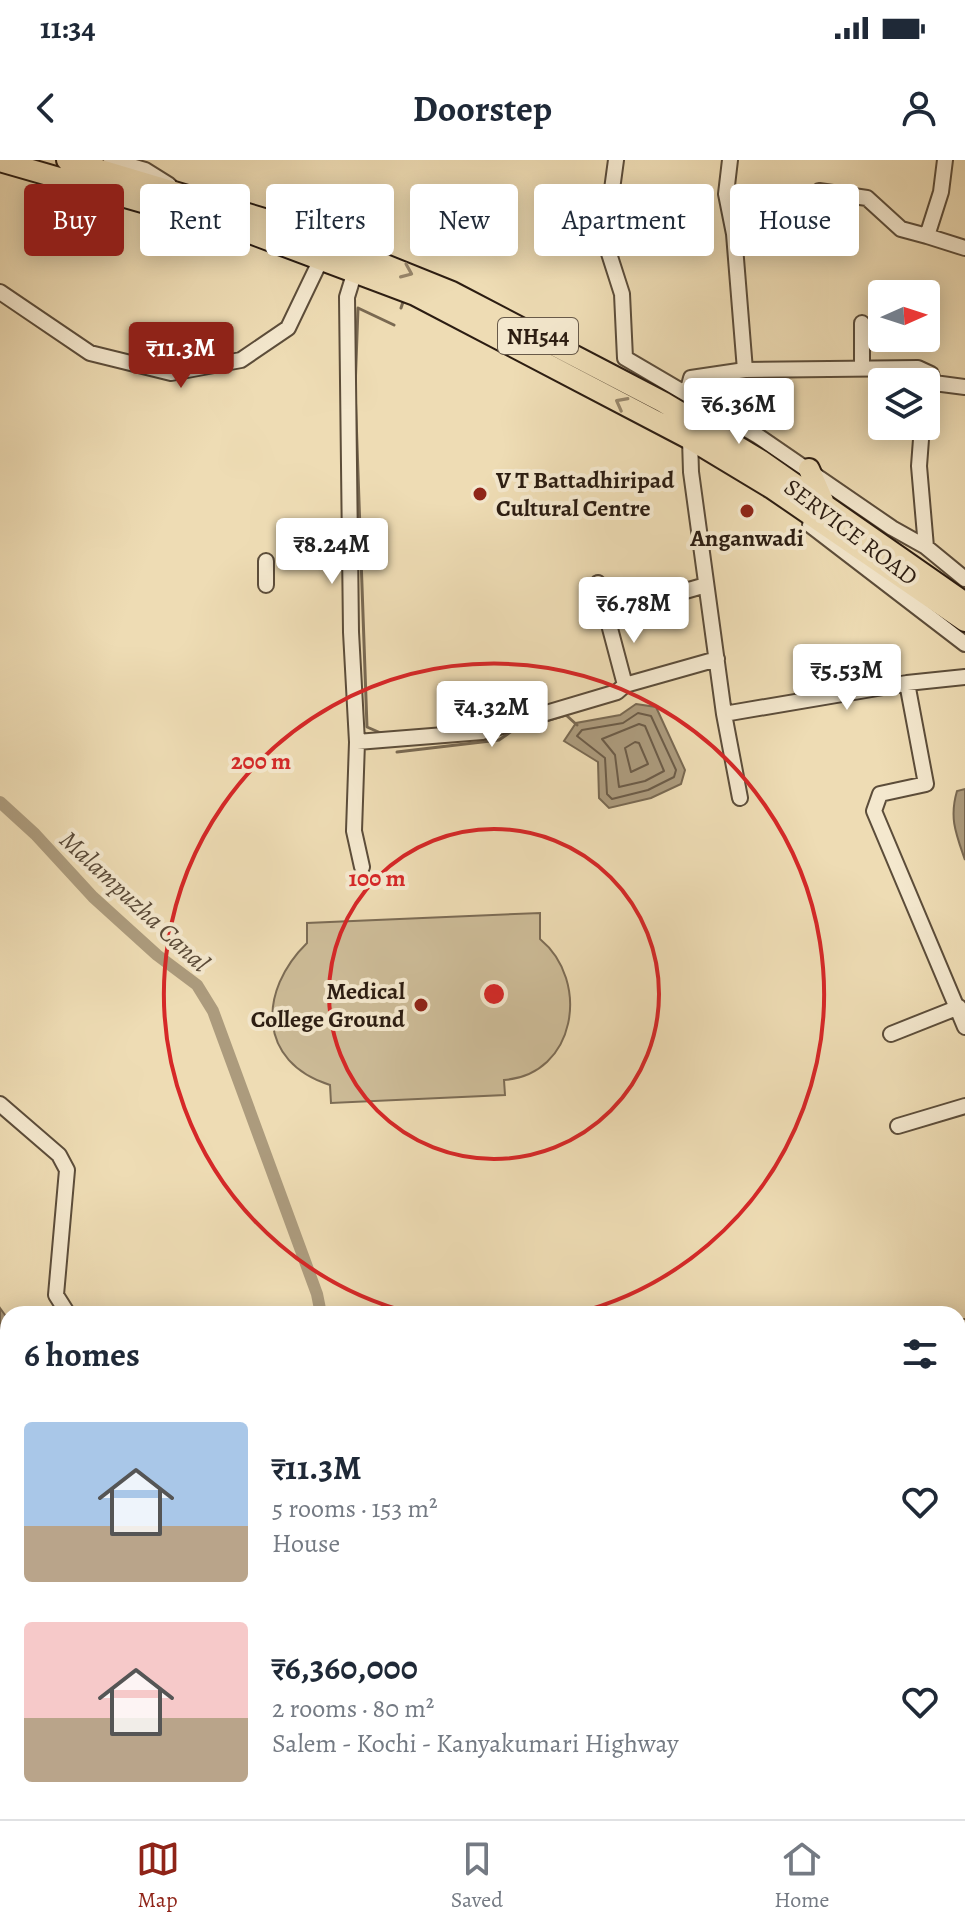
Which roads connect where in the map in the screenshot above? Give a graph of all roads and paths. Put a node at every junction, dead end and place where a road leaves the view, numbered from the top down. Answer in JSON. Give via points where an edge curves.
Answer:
{"nodes":[{"id":1,"x":67,"y":160,"type":"edge"},
{"id":2,"x":111,"y":160,"type":"edge"},
{"id":3,"x":616,"y":160,"type":"edge"},
{"id":4,"x":730,"y":160,"type":"edge"},
{"id":5,"x":945,"y":160,"type":"edge"},
{"id":6,"x":0,"y":161,"type":"edge"},
{"id":7,"x":150,"y":184,"type":"edge"},
{"id":8,"x":167,"y":184,"type":"edge"},
{"id":9,"x":859,"y":197,"type":"edge"},
{"id":10,"x":730,"y":214,"type":"edge"},
{"id":11,"x":927,"y":236,"type":"junction"},
{"id":12,"x":266,"y":237,"type":"edge"},
{"id":13,"x":965,"y":248,"type":"edge"},
{"id":14,"x":322,"y":256,"type":"edge"},
{"id":15,"x":334,"y":256,"type":"edge"},
{"id":16,"x":343,"y":256,"type":"edge"},
{"id":17,"x":736,"y":256,"type":"edge"},
{"id":18,"x":355,"y":271,"type":"junction"},
{"id":19,"x":0,"y":292,"type":"edge"},
{"id":20,"x":862,"y":323,"type":"dead end"},
{"id":21,"x":862,"y":367,"type":"junction"},
{"id":22,"x":918,"y":368,"type":"edge"},
{"id":23,"x":745,"y":370,"type":"junction"},
{"id":24,"x":940,"y":384,"type":"edge"},
{"id":25,"x":965,"y":387,"type":"edge"},
{"id":26,"x":687,"y":393,"type":"junction"},
{"id":27,"x":690,"y":439,"type":"junction"},
{"id":28,"x":921,"y":440,"type":"edge"},
{"id":29,"x":713,"y":453,"type":"junction"},
{"id":30,"x":809,"y":469,"type":"junction"},
{"id":31,"x":823,"y":501,"type":"junction"},
{"id":32,"x":854,"y":523,"type":"junction"},
{"id":33,"x":892,"y":528,"type":"junction"},
{"id":34,"x":926,"y":547,"type":"junction"},
{"id":35,"x":266,"y":561,"type":"dead end"},
{"id":36,"x":965,"y":579,"type":"edge"},
{"id":37,"x":598,"y":583,"type":"dead end"},
{"id":38,"x":266,"y":585,"type":"dead end"},
{"id":39,"x":706,"y":585,"type":"junction"},
{"id":40,"x":965,"y":603,"type":"edge"},
{"id":41,"x":606,"y":614,"type":"junction"},
{"id":42,"x":965,"y":621,"type":"edge"},
{"id":43,"x":965,"y":644,"type":"edge"},
{"id":44,"x":717,"y":659,"type":"junction"},
{"id":45,"x":965,"y":677,"type":"edge"},
{"id":46,"x":907,"y":683,"type":"junction"},
{"id":47,"x":625,"y":685,"type":"junction"},
{"id":48,"x":724,"y":714,"type":"junction"},
{"id":49,"x":357,"y":742,"type":"junction"},
{"id":50,"x":740,"y":798,"type":"dead end"},
{"id":51,"x":362,"y":867,"type":"dead end"},
{"id":52,"x":959,"y":1007,"type":"junction"},
{"id":53,"x":965,"y":1027,"type":"edge"},
{"id":54,"x":891,"y":1034,"type":"dead end"},
{"id":55,"x":0,"y":1104,"type":"edge"},
{"id":56,"x":965,"y":1106,"type":"edge"},
{"id":57,"x":898,"y":1126,"type":"dead end"},
{"id":58,"x":63,"y":1306,"type":"edge"}],
"edges":[{"from":1,"to":7,"type":"highway","number":"NH544"},
{"from":2,"to":8,"type":"street","via":[[145,170]]},
{"from":3,"to":26,"type":"street","name":"SERVICE ROAD","via":[[605,241],[622,294],[625,358]]},
{"from":4,"to":10,"type":"street"},
{"from":5,"to":11,"type":"street"},
{"from":6,"to":12,"type":"highway","number":"NH544"},
{"from":9,"to":11,"type":"street","via":[[901,229]]},
{"from":11,"to":13,"type":"street"},
{"from":14,"to":19,"type":"street","via":[[288,328],[241,360],[171,373],[90,353]]},
{"from":15,"to":18,"type":"highway","number":"NH544"},
{"from":16,"to":31,"type":"highway","number":"NH544","one_way":true,"via":[[452,292],[624,380]]},
{"from":17,"to":23,"type":"street"},
{"from":27,"to":18,"type":"highway","number":"NH544","one_way":true,"via":[[415,295]]},
{"from":18,"to":49,"type":"street","via":[[347,297]]},
{"from":20,"to":21,"type":"street"},
{"from":21,"to":22,"type":"street"},
{"from":21,"to":23,"type":"street"},
{"from":23,"to":26,"type":"street","via":[[691,378]]},
{"from":24,"to":25,"type":"street"},
{"from":26,"to":30,"type":"street","name":"SERVICE ROAD"},
{"from":27,"to":29,"type":"highway","number":"NH544"},
{"from":27,"to":39,"type":"street"},
{"from":28,"to":34,"type":"street"},
{"from":29,"to":42,"type":"highway","number":"NH544"},
{"from":29,"to":43,"type":"street","name":"SERVICE ROAD","via":[[733,476],[811,526]]},
{"from":30,"to":31,"type":"highway"},
{"from":30,"to":33,"type":"street","name":"SERVICE ROAD"},
{"from":31,"to":32,"type":"highway","number":"NH544"},
{"from":32,"to":33,"type":"street"},
{"from":32,"to":40,"type":"highway","number":"NH544"},
{"from":33,"to":34,"type":"street","name":"SERVICE ROAD"},
{"from":34,"to":36,"type":"street","name":"SERVICE ROAD"},
{"from":35,"to":38,"type":"street"},
{"from":37,"to":41,"type":"street"},
{"from":39,"to":41,"type":"street"},
{"from":39,"to":44,"type":"street"},
{"from":41,"to":47,"type":"street"},
{"from":44,"to":47,"type":"street"},
{"from":44,"to":48,"type":"street"},
{"from":45,"to":46,"type":"street"},
{"from":46,"to":48,"type":"street"},
{"from":46,"to":52,"type":"street","via":[[926,784],[880,794],[874,811]]},
{"from":47,"to":49,"type":"street","via":[[617,692],[482,732]]},
{"from":48,"to":50,"type":"street"},
{"from":49,"to":51,"type":"street","via":[[354,831]]},
{"from":52,"to":53,"type":"street"},
{"from":52,"to":54,"type":"street"},
{"from":55,"to":58,"type":"street","via":[[59,1155],[67,1170],[56,1295]]},
{"from":56,"to":57,"type":"street"}]}
